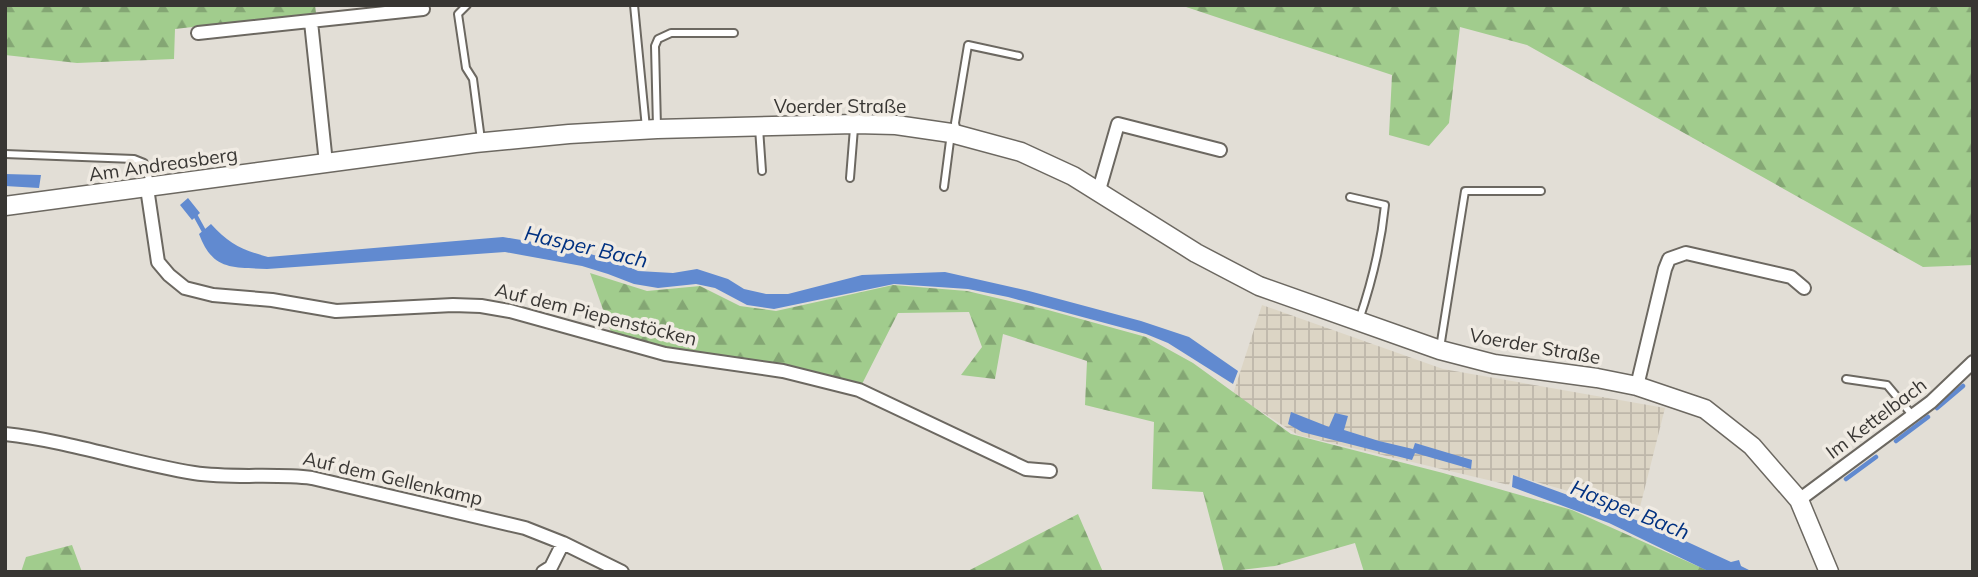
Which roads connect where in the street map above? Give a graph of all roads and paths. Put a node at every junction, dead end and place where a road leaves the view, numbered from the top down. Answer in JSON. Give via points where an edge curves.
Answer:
{"nodes":[{"id":1,"x":467,"y":5,"type":"edge"},
{"id":2,"x":634,"y":5,"type":"edge"},
{"id":3,"x":422,"y":9,"type":"dead end"},
{"id":4,"x":311,"y":22,"type":"junction"},
{"id":5,"x":198,"y":33,"type":"dead end"},
{"id":6,"x":734,"y":33,"type":"dead end"},
{"id":7,"x":1019,"y":56,"type":"dead end"},
{"id":8,"x":855,"y":124,"type":"junction"},
{"id":9,"x":759,"y":127,"type":"junction"},
{"id":10,"x":651,"y":130,"type":"junction"},
{"id":11,"x":954,"y":133,"type":"junction"},
{"id":12,"x":569,"y":134,"type":"joint"},
{"id":13,"x":481,"y":142,"type":"junction"},
{"id":14,"x":1220,"y":150,"type":"dead end"},
{"id":15,"x":5,"y":154,"type":"edge"},
{"id":16,"x":326,"y":163,"type":"junction"},
{"id":17,"x":762,"y":171,"type":"dead end"},
{"id":18,"x":850,"y":178,"type":"dead end"},
{"id":19,"x":149,"y":187,"type":"junction"},
{"id":20,"x":944,"y":187,"type":"dead end"},
{"id":21,"x":1099,"y":190,"type":"junction"},
{"id":22,"x":1541,"y":191,"type":"dead end"},
{"id":23,"x":1350,"y":197,"type":"dead end"},
{"id":24,"x":5,"y":206,"type":"edge"},
{"id":25,"x":1804,"y":288,"type":"dead end"},
{"id":26,"x":1358,"y":322,"type":"junction"},
{"id":27,"x":1440,"y":350,"type":"junction"},
{"id":28,"x":1973,"y":362,"type":"edge"},
{"id":29,"x":1846,"y":379,"type":"dead end"},
{"id":30,"x":1637,"y":386,"type":"junction"},
{"id":31,"x":1913,"y":416,"type":"junction"},
{"id":32,"x":5,"y":433,"type":"edge"},
{"id":33,"x":1050,"y":471,"type":"dead end"},
{"id":34,"x":1799,"y":500,"type":"junction"},
{"id":35,"x":563,"y":543,"type":"junction"},
{"id":36,"x":543,"y":572,"type":"edge"},
{"id":37,"x":622,"y":572,"type":"edge"},
{"id":38,"x":1829,"y":572,"type":"edge"}],
"edges":[{"from":1,"to":13,"type":"lane","via":[[458,14]]},
{"from":2,"to":10,"type":"lane"},
{"from":3,"to":4,"type":"street"},
{"from":4,"to":5,"type":"street"},
{"from":4,"to":16,"type":"street"},
{"from":6,"to":10,"type":"lane","via":[[671,33],[658,39]]},
{"from":7,"to":11,"type":"lane","via":[[968,45]]},
{"from":8,"to":9,"type":"main road","name":"Voerder Straße"},
{"from":8,"to":11,"type":"main road","name":"Voerder Straße"},
{"from":8,"to":18,"type":"lane"},
{"from":9,"to":10,"type":"main road","name":"Voerder Straße"},
{"from":9,"to":17,"type":"lane"},
{"from":10,"to":12,"type":"main road","name":"Voerder Straße"},
{"from":11,"to":20,"type":"lane"},
{"from":11,"to":21,"type":"main road","name":"Voerder Straße","via":[[1021,152]]},
{"from":12,"to":13,"type":"main road","name":"Am Andreasberg"},
{"from":13,"to":16,"type":"main road","name":"Am Andreasberg"},
{"from":14,"to":21,"type":"street","via":[[1118,124]]},
{"from":15,"to":19,"type":"lane","via":[[134,159],[144,163]]},
{"from":16,"to":19,"type":"main road","name":"Am Andreasberg"},
{"from":19,"to":24,"type":"main road","name":"Am Andreasberg"},
{"from":19,"to":33,"type":"street","name":"Auf dem Piepenstöcken","via":[[158,262],[185,288],[335,311],[453,305],[510,311],[665,354],[782,371],[859,390],[1026,469]]},
{"from":21,"to":26,"type":"main road","name":"Voerder Straße","via":[[1242,278]]},
{"from":22,"to":27,"type":"lane","via":[[1465,191]]},
{"from":23,"to":26,"type":"lane","via":[[1385,205],[1379,253]]},
{"from":25,"to":30,"type":"street","via":[[1791,277],[1686,253],[1669,259]]},
{"from":26,"to":27,"type":"main road","name":"Voerder Straße"},
{"from":27,"to":30,"type":"main road","name":"Voerder Straße","via":[[1494,364]]},
{"from":28,"to":31,"type":"street","name":"Im Kettelbach"},
{"from":29,"to":31,"type":"lane","via":[[1887,385]]},
{"from":30,"to":34,"type":"main road","name":"Voerder Straße","via":[[1705,409],[1752,446]]},
{"from":31,"to":34,"type":"street","name":"Im Kettelbach"},
{"from":32,"to":35,"type":"street","name":"Auf dem Gellenkamp","via":[[198,473],[312,478],[525,528]]},
{"from":34,"to":38,"type":"main road","name":"Voerder Straße"},
{"from":35,"to":36,"type":"street","via":[[551,567]]},
{"from":35,"to":37,"type":"street","name":"Auf dem Gellenkamp"}]}
